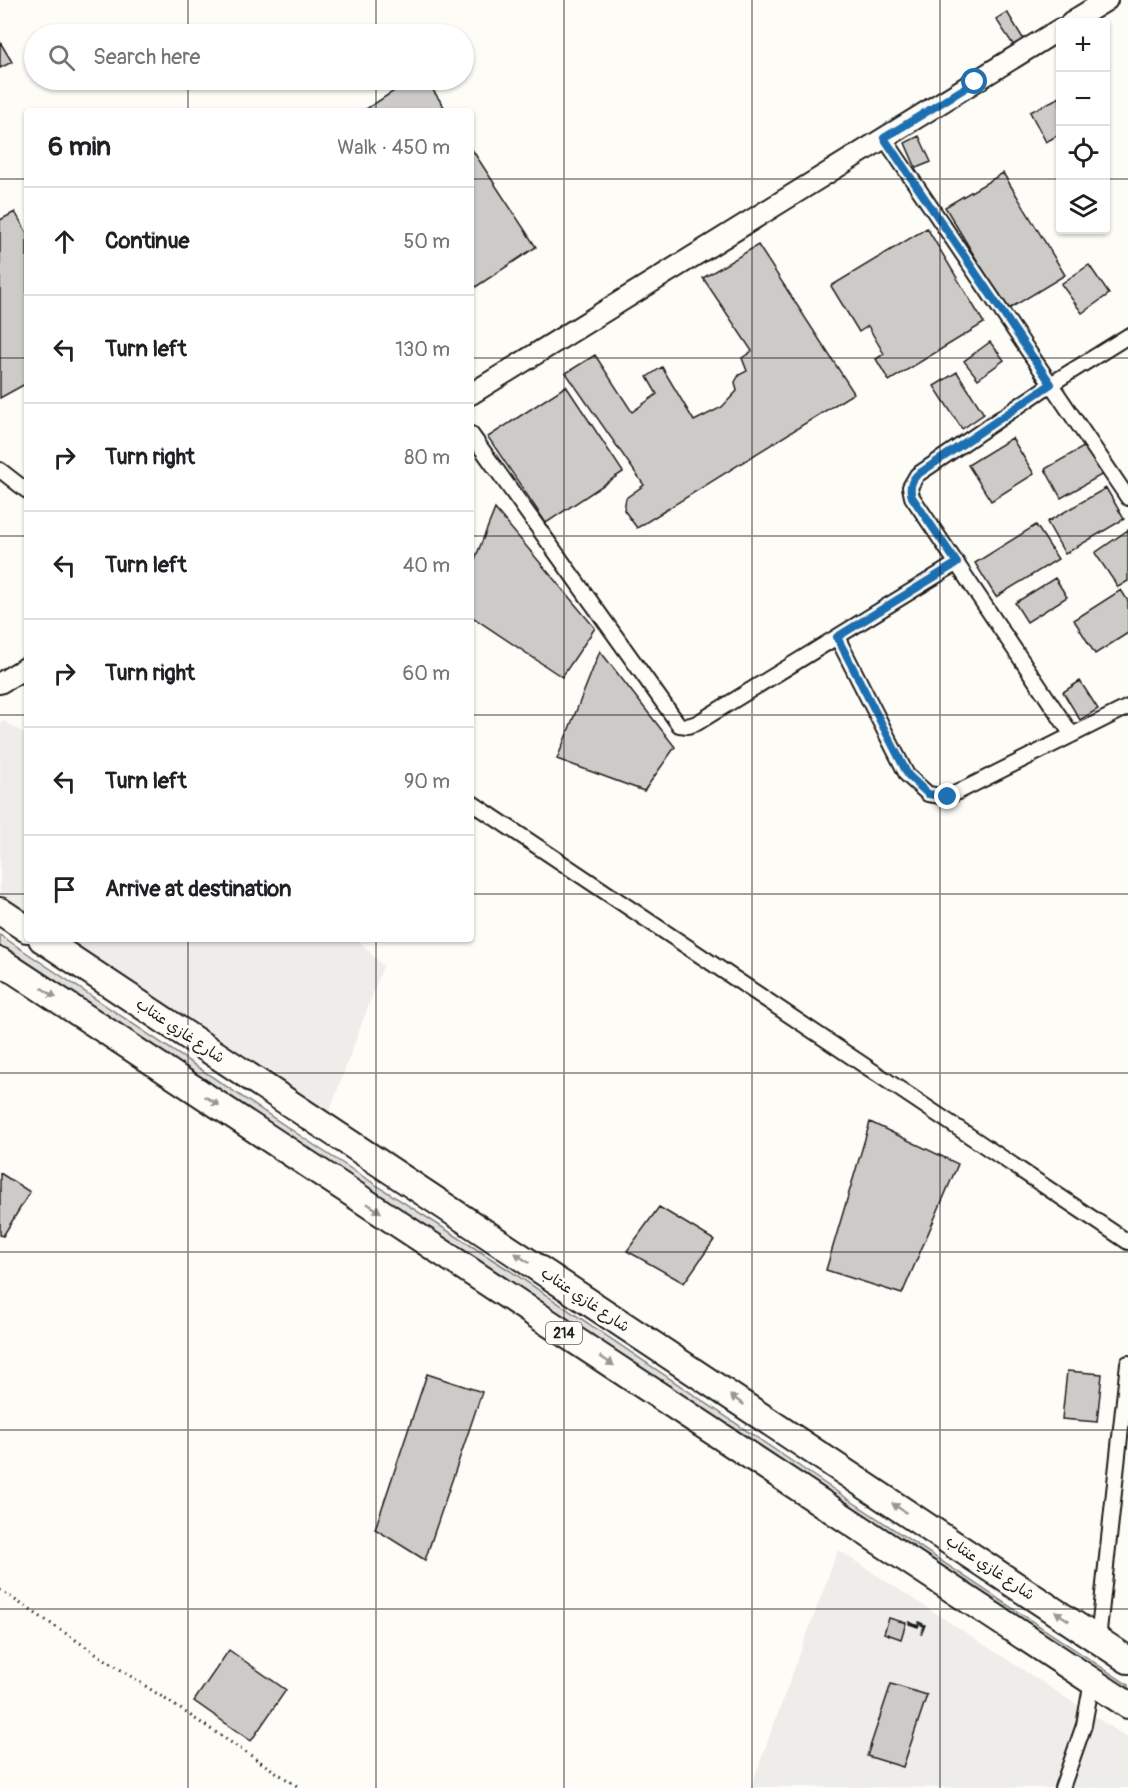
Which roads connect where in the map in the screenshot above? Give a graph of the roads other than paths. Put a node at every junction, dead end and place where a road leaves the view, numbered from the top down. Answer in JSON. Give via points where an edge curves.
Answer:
{"nodes":[{"id":1,"x":1107,"y":0,"type":"edge"},
{"id":2,"x":1078,"y":18,"type":"edge"},
{"id":3,"x":1056,"y":31,"type":"edge"},
{"id":4,"x":884,"y":138,"type":"junction"},
{"id":5,"x":1128,"y":336,"type":"edge"},
{"id":6,"x":1051,"y":384,"type":"junction"},
{"id":7,"x":474,"y":392,"type":"edge"},
{"id":8,"x":474,"y":438,"type":"edge"},
{"id":9,"x":0,"y":470,"type":"edge"},
{"id":10,"x":24,"y":489,"type":"edge"},
{"id":11,"x":1128,"y":498,"type":"edge"},
{"id":12,"x":957,"y":563,"type":"junction"},
{"id":13,"x":837,"y":637,"type":"junction"},
{"id":14,"x":24,"y":669,"type":"edge"},
{"id":15,"x":0,"y":683,"type":"edge"},
{"id":16,"x":1128,"y":707,"type":"edge"},
{"id":17,"x":1072,"y":735,"type":"junction"},
{"id":18,"x":474,"y":804,"type":"edge"},
{"id":19,"x":0,"y":911,"type":"edge"},
{"id":20,"x":24,"y":927,"type":"edge"},
{"id":21,"x":47,"y":942,"type":"edge"},
{"id":22,"x":0,"y":961,"type":"edge"},
{"id":23,"x":1128,"y":1242,"type":"edge"},
{"id":24,"x":1128,"y":1363,"type":"edge"},
{"id":25,"x":1098,"y":1640,"type":"junction"},
{"id":26,"x":1128,"y":1660,"type":"edge"},
{"id":27,"x":1092,"y":1681,"type":"junction"},
{"id":28,"x":1128,"y":1705,"type":"edge"},
{"id":29,"x":1062,"y":1788,"type":"edge"}],
"edges":[{"from":1,"to":2,"type":"street"},
{"from":3,"to":4,"type":"street"},
{"from":4,"to":6,"type":"street"},
{"from":4,"to":7,"type":"street"},
{"from":5,"to":6,"type":"street"},
{"from":6,"to":11,"type":"street"},
{"from":6,"to":12,"type":"street","via":[[912,482],[912,497]]},
{"from":8,"to":13,"type":"street","via":[[679,725],[696,723]]},
{"from":9,"to":10,"type":"street"},
{"from":12,"to":13,"type":"street"},
{"from":12,"to":17,"type":"street"},
{"from":13,"to":17,"type":"street","via":[[908,775],[928,794],[948,797]]},
{"from":14,"to":15,"type":"street"},
{"from":16,"to":17,"type":"street"},
{"from":18,"to":23,"type":"street"},
{"from":19,"to":20,"type":"highway"},
{"from":25,"to":21,"type":"highway","name":"شارع غازي عنتاب","number":"214","one_way":true},
{"from":22,"to":27,"type":"highway","number":"214","one_way":true},
{"from":24,"to":25,"type":"street"},
{"from":25,"to":26,"type":"highway","name":"شارع غازي عنتاب","number":"214"},
{"from":27,"to":28,"type":"highway","number":"214"},
{"from":27,"to":29,"type":"street","via":[[1084,1725]]}]}
